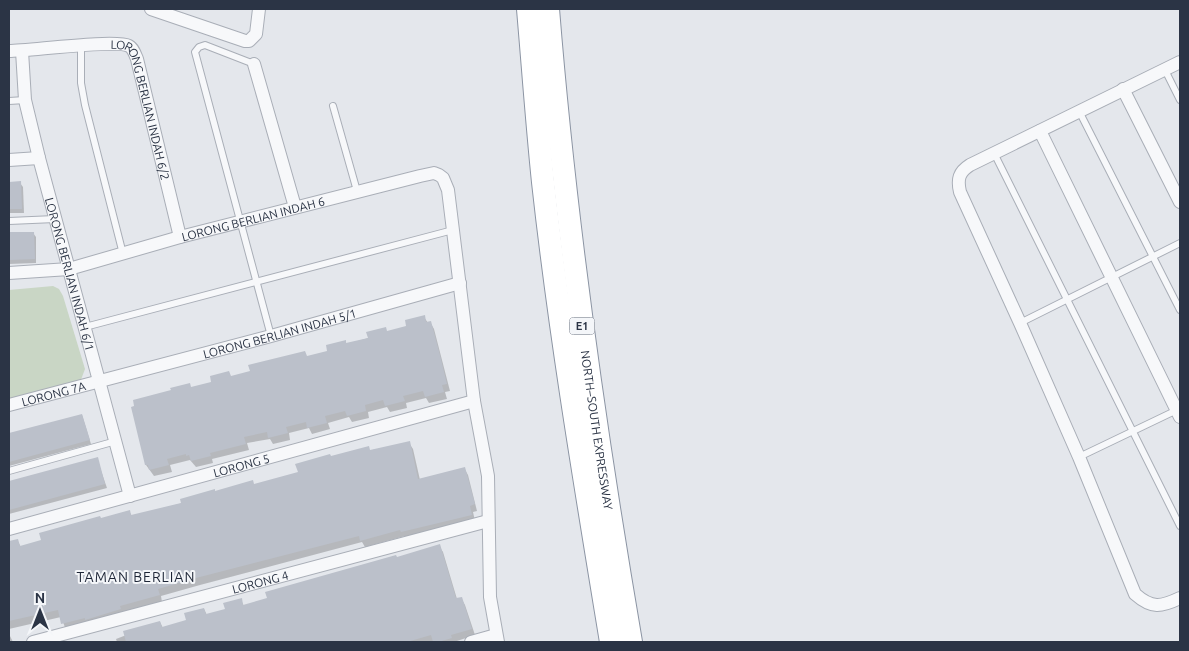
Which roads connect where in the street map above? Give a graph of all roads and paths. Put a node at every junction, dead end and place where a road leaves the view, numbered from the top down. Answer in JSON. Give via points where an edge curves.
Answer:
{"nodes":[{"id":1,"x":151,"y":9,"type":"edge"},
{"id":2,"x":259,"y":9,"type":"edge"},
{"id":3,"x":528,"y":9,"type":"edge"},
{"id":4,"x":548,"y":9,"type":"edge"},
{"id":5,"x":81,"y":45,"type":"junction"},
{"id":6,"x":15,"y":51,"type":"edge"},
{"id":7,"x":1180,"y":62,"type":"edge"},
{"id":8,"x":254,"y":64,"type":"joint"},
{"id":9,"x":1165,"y":70,"type":"junction"},
{"id":10,"x":1123,"y":89,"type":"junction"},
{"id":11,"x":25,"y":100,"type":"junction"},
{"id":12,"x":1180,"y":100,"type":"edge"},
{"id":13,"x":9,"y":101,"type":"edge"},
{"id":14,"x":333,"y":106,"type":"dead end"},
{"id":15,"x":1079,"y":111,"type":"junction"},
{"id":16,"x":1040,"y":131,"type":"junction"},
{"id":17,"x":994,"y":153,"type":"junction"},
{"id":18,"x":39,"y":158,"type":"junction"},
{"id":19,"x":9,"y":160,"type":"edge"},
{"id":20,"x":357,"y":191,"type":"junction"},
{"id":21,"x":1180,"y":202,"type":"edge"},
{"id":22,"x":295,"y":207,"type":"junction"},
{"id":23,"x":55,"y":219,"type":"junction"},
{"id":24,"x":9,"y":221,"type":"edge"},
{"id":25,"x":242,"y":222,"type":"junction"},
{"id":26,"x":453,"y":230,"type":"junction"},
{"id":27,"x":180,"y":237,"type":"junction"},
{"id":28,"x":1180,"y":243,"type":"edge"},
{"id":29,"x":123,"y":254,"type":"junction"},
{"id":30,"x":1153,"y":257,"type":"junction"},
{"id":31,"x":69,"y":269,"type":"junction"},
{"id":32,"x":9,"y":273,"type":"edge"},
{"id":33,"x":1112,"y":277,"type":"junction"},
{"id":34,"x":258,"y":281,"type":"junction"},
{"id":35,"x":460,"y":283,"type":"junction"},
{"id":36,"x":1067,"y":300,"type":"junction"},
{"id":37,"x":1180,"y":310,"type":"edge"},
{"id":38,"x":1020,"y":323,"type":"junction"},
{"id":39,"x":85,"y":327,"type":"junction"},
{"id":40,"x":271,"y":336,"type":"junction"},
{"id":41,"x":99,"y":382,"type":"junction"},
{"id":42,"x":474,"y":401,"type":"junction"},
{"id":43,"x":9,"y":405,"type":"edge"},
{"id":44,"x":1179,"y":412,"type":"edge"},
{"id":45,"x":1133,"y":431,"type":"junction"},
{"id":46,"x":116,"y":441,"type":"junction"},
{"id":47,"x":1079,"y":457,"type":"junction"},
{"id":48,"x":9,"y":471,"type":"edge"},
{"id":49,"x":130,"y":496,"type":"junction"},
{"id":50,"x":488,"y":521,"type":"junction"},
{"id":51,"x":1180,"y":526,"type":"edge"},
{"id":52,"x":9,"y":529,"type":"edge"},
{"id":53,"x":1180,"y":598,"type":"edge"},
{"id":54,"x":497,"y":638,"type":"edge"},
{"id":55,"x":33,"y":642,"type":"edge"},
{"id":56,"x":471,"y":642,"type":"edge"},
{"id":57,"x":611,"y":642,"type":"edge"},
{"id":58,"x":631,"y":642,"type":"edge"}],
"edges":[{"from":1,"to":2,"type":"street","via":[[249,41],[256,34]]},
{"from":3,"to":57,"type":"highway","name":"NORTH–SOUTH EXPRESSWAY","number":"E1","via":[[548,218]]},
{"from":4,"to":58,"type":"highway","name":"NORTH–SOUTH EXPRESSWAY","number":"E1","via":[[559,139],[586,357]]},
{"from":5,"to":6,"type":"street","name":"LORONG BERLIAN INDAH 6/2"},
{"from":5,"to":27,"type":"street","name":"LORONG BERLIAN INDAH 6/2","via":[[127,45],[134,51]]},
{"from":5,"to":29,"type":"lane","via":[[81,83],[85,105]]},
{"from":6,"to":11,"type":"street","name":"LORONG BERLIAN INDAH 6/1"},
{"from":7,"to":9,"type":"street"},
{"from":8,"to":22,"type":"street"},
{"from":8,"to":25,"type":"lane","via":[[205,45],[195,52]]},
{"from":9,"to":10,"type":"street"},
{"from":9,"to":12,"type":"lane"},
{"from":10,"to":15,"type":"street"},
{"from":10,"to":21,"type":"street"},
{"from":11,"to":13,"type":"lane"},
{"from":11,"to":18,"type":"street","name":"LORONG BERLIAN INDAH 6/1"},
{"from":14,"to":20,"type":"lane"},
{"from":15,"to":16,"type":"street"},
{"from":15,"to":30,"type":"lane"},
{"from":16,"to":17,"type":"street"},
{"from":16,"to":33,"type":"street"},
{"from":17,"to":36,"type":"lane"},
{"from":17,"to":38,"type":"street","via":[[964,169],[958,184]]},
{"from":18,"to":19,"type":"street"},
{"from":18,"to":23,"type":"street","name":"LORONG BERLIAN INDAH 6/1"},
{"from":20,"to":22,"type":"street","name":"LORONG BERLIAN INDAH 6"},
{"from":20,"to":26,"type":"street","name":"LORONG BERLIAN INDAH 6","via":[[434,173],[439,175],[446,184]]},
{"from":22,"to":25,"type":"street","name":"LORONG BERLIAN INDAH 6"},
{"from":23,"to":24,"type":"lane"},
{"from":23,"to":31,"type":"street","name":"LORONG BERLIAN INDAH 6/1"},
{"from":25,"to":27,"type":"street","name":"LORONG BERLIAN INDAH 6"},
{"from":25,"to":34,"type":"lane"},
{"from":26,"to":34,"type":"lane"},
{"from":26,"to":35,"type":"street"},
{"from":27,"to":29,"type":"street","name":"LORONG BERLIAN INDAH 6"},
{"from":28,"to":30,"type":"lane"},
{"from":29,"to":31,"type":"street","name":"LORONG BERLIAN INDAH 6"},
{"from":30,"to":33,"type":"lane"},
{"from":30,"to":37,"type":"lane"},
{"from":31,"to":32,"type":"street","name":"LORONG BERLIAN INDAH 6"},
{"from":31,"to":39,"type":"street","name":"LORONG BERLIAN INDAH 6/1"},
{"from":33,"to":36,"type":"lane"},
{"from":33,"to":44,"type":"street"},
{"from":34,"to":39,"type":"lane"},
{"from":34,"to":40,"type":"lane"},
{"from":35,"to":40,"type":"street","name":"LORONG BERLIAN INDAH 5/1"},
{"from":35,"to":42,"type":"street"},
{"from":36,"to":38,"type":"lane"},
{"from":36,"to":45,"type":"lane"},
{"from":38,"to":47,"type":"street"},
{"from":39,"to":41,"type":"street","name":"LORONG BERLIAN INDAH 6/1"},
{"from":40,"to":41,"type":"street","name":"LORONG BERLIAN INDAH 5/1"},
{"from":41,"to":43,"type":"street","name":"LORONG 7A"},
{"from":41,"to":46,"type":"street","name":"LORONG BERLIAN INDAH 6/1"},
{"from":42,"to":49,"type":"street","name":"LORONG 5"},
{"from":42,"to":50,"type":"street","via":[[488,476]]},
{"from":44,"to":45,"type":"lane"},
{"from":45,"to":47,"type":"lane"},
{"from":45,"to":51,"type":"lane"},
{"from":46,"to":48,"type":"lane"},
{"from":46,"to":49,"type":"street","name":"LORONG BERLIAN INDAH 6/1"},
{"from":47,"to":53,"type":"street","via":[[1135,594],[1143,601],[1159,606]]},
{"from":49,"to":52,"type":"street","name":"LORONG 5"},
{"from":50,"to":54,"type":"street","via":[[490,597]]},
{"from":50,"to":55,"type":"street","name":"LORONG 4"},
{"from":54,"to":56,"type":"street"}]}
